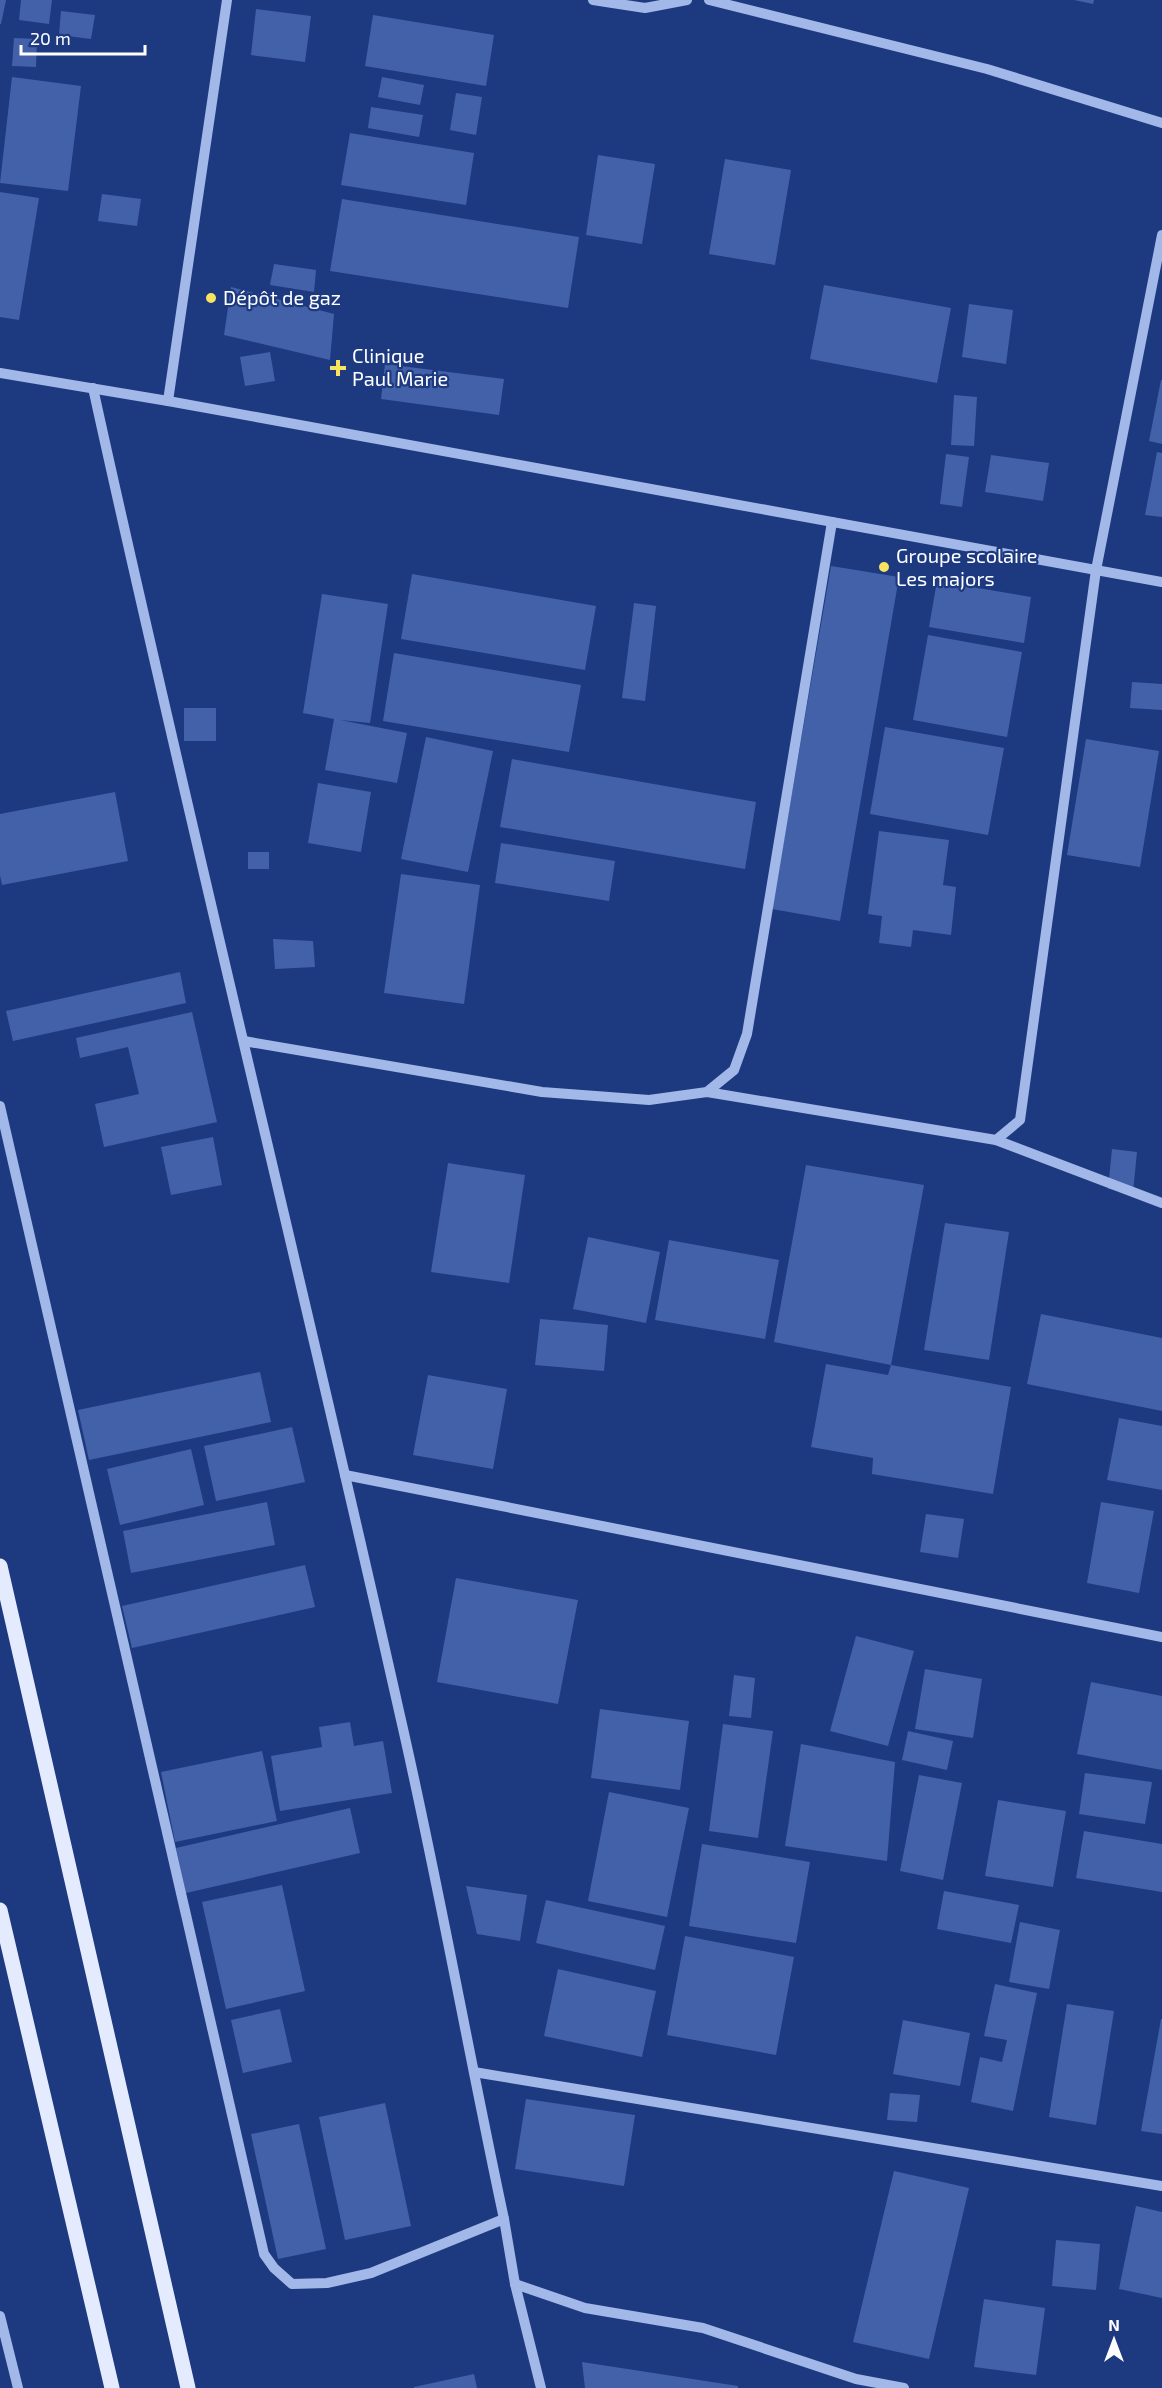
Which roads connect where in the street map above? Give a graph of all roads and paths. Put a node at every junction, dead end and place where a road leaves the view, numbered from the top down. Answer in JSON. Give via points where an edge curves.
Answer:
{"nodes":[{"id":1,"x":227,"y":0,"type":"edge"},
{"id":2,"x":593,"y":0,"type":"edge"},
{"id":3,"x":687,"y":0,"type":"edge"},
{"id":4,"x":709,"y":0,"type":"edge"},
{"id":5,"x":1162,"y":123,"type":"edge"},
{"id":6,"x":1162,"y":235,"type":"edge"},
{"id":7,"x":0,"y":373,"type":"edge"},
{"id":8,"x":93,"y":388,"type":"junction"},
{"id":9,"x":168,"y":401,"type":"junction"},
{"id":10,"x":832,"y":522,"type":"junction"},
{"id":11,"x":1096,"y":570,"type":"junction"},
{"id":12,"x":1162,"y":582,"type":"edge"},
{"id":13,"x":244,"y":1041,"type":"junction"},
{"id":14,"x":707,"y":1092,"type":"junction"},
{"id":15,"x":0,"y":1106,"type":"edge"},
{"id":16,"x":996,"y":1140,"type":"junction"},
{"id":17,"x":1162,"y":1203,"type":"edge"},
{"id":18,"x":345,"y":1475,"type":"junction"},
{"id":19,"x":0,"y":1566,"type":"edge"},
{"id":20,"x":1162,"y":1637,"type":"edge"},
{"id":21,"x":0,"y":1910,"type":"edge"},
{"id":22,"x":474,"y":2072,"type":"junction"},
{"id":23,"x":1162,"y":2186,"type":"edge"},
{"id":24,"x":504,"y":2220,"type":"junction"},
{"id":25,"x":515,"y":2284,"type":"junction"},
{"id":26,"x":0,"y":2316,"type":"edge"},
{"id":27,"x":18,"y":2388,"type":"edge"},
{"id":28,"x":112,"y":2388,"type":"edge"},
{"id":29,"x":188,"y":2388,"type":"edge"},
{"id":30,"x":541,"y":2388,"type":"edge"},
{"id":31,"x":904,"y":2388,"type":"edge"}],
"edges":[{"from":1,"to":9,"type":"street"},
{"from":2,"to":3,"type":"street","via":[[645,8]]},
{"from":4,"to":5,"type":"street","via":[[987,69]]},
{"from":6,"to":11,"type":"street"},
{"from":7,"to":8,"type":"street"},
{"from":8,"to":9,"type":"street"},
{"from":8,"to":13,"type":"street"},
{"from":9,"to":10,"type":"street"},
{"from":10,"to":11,"type":"street"},
{"from":10,"to":14,"type":"street","via":[[747,1034],[734,1070]]},
{"from":11,"to":12,"type":"street"},
{"from":11,"to":16,"type":"street","via":[[1020,1120]]},
{"from":13,"to":14,"type":"street","via":[[542,1092],[649,1100]]},
{"from":13,"to":18,"type":"street"},
{"from":14,"to":16,"type":"street"},
{"from":15,"to":24,"type":"street","via":[[264,2254],[292,2284],[327,2283],[371,2272]]},
{"from":16,"to":17,"type":"street"},
{"from":18,"to":20,"type":"street"},
{"from":18,"to":22,"type":"street","via":[[401,1717]]},
{"from":19,"to":29,"type":"main road"},
{"from":21,"to":28,"type":"main road"},
{"from":22,"to":23,"type":"street"},
{"from":22,"to":24,"type":"street"},
{"from":24,"to":25,"type":"street"},
{"from":25,"to":30,"type":"street"},
{"from":25,"to":31,"type":"street","via":[[585,2308],[703,2328],[856,2379]]},
{"from":26,"to":27,"type":"street"}]}
